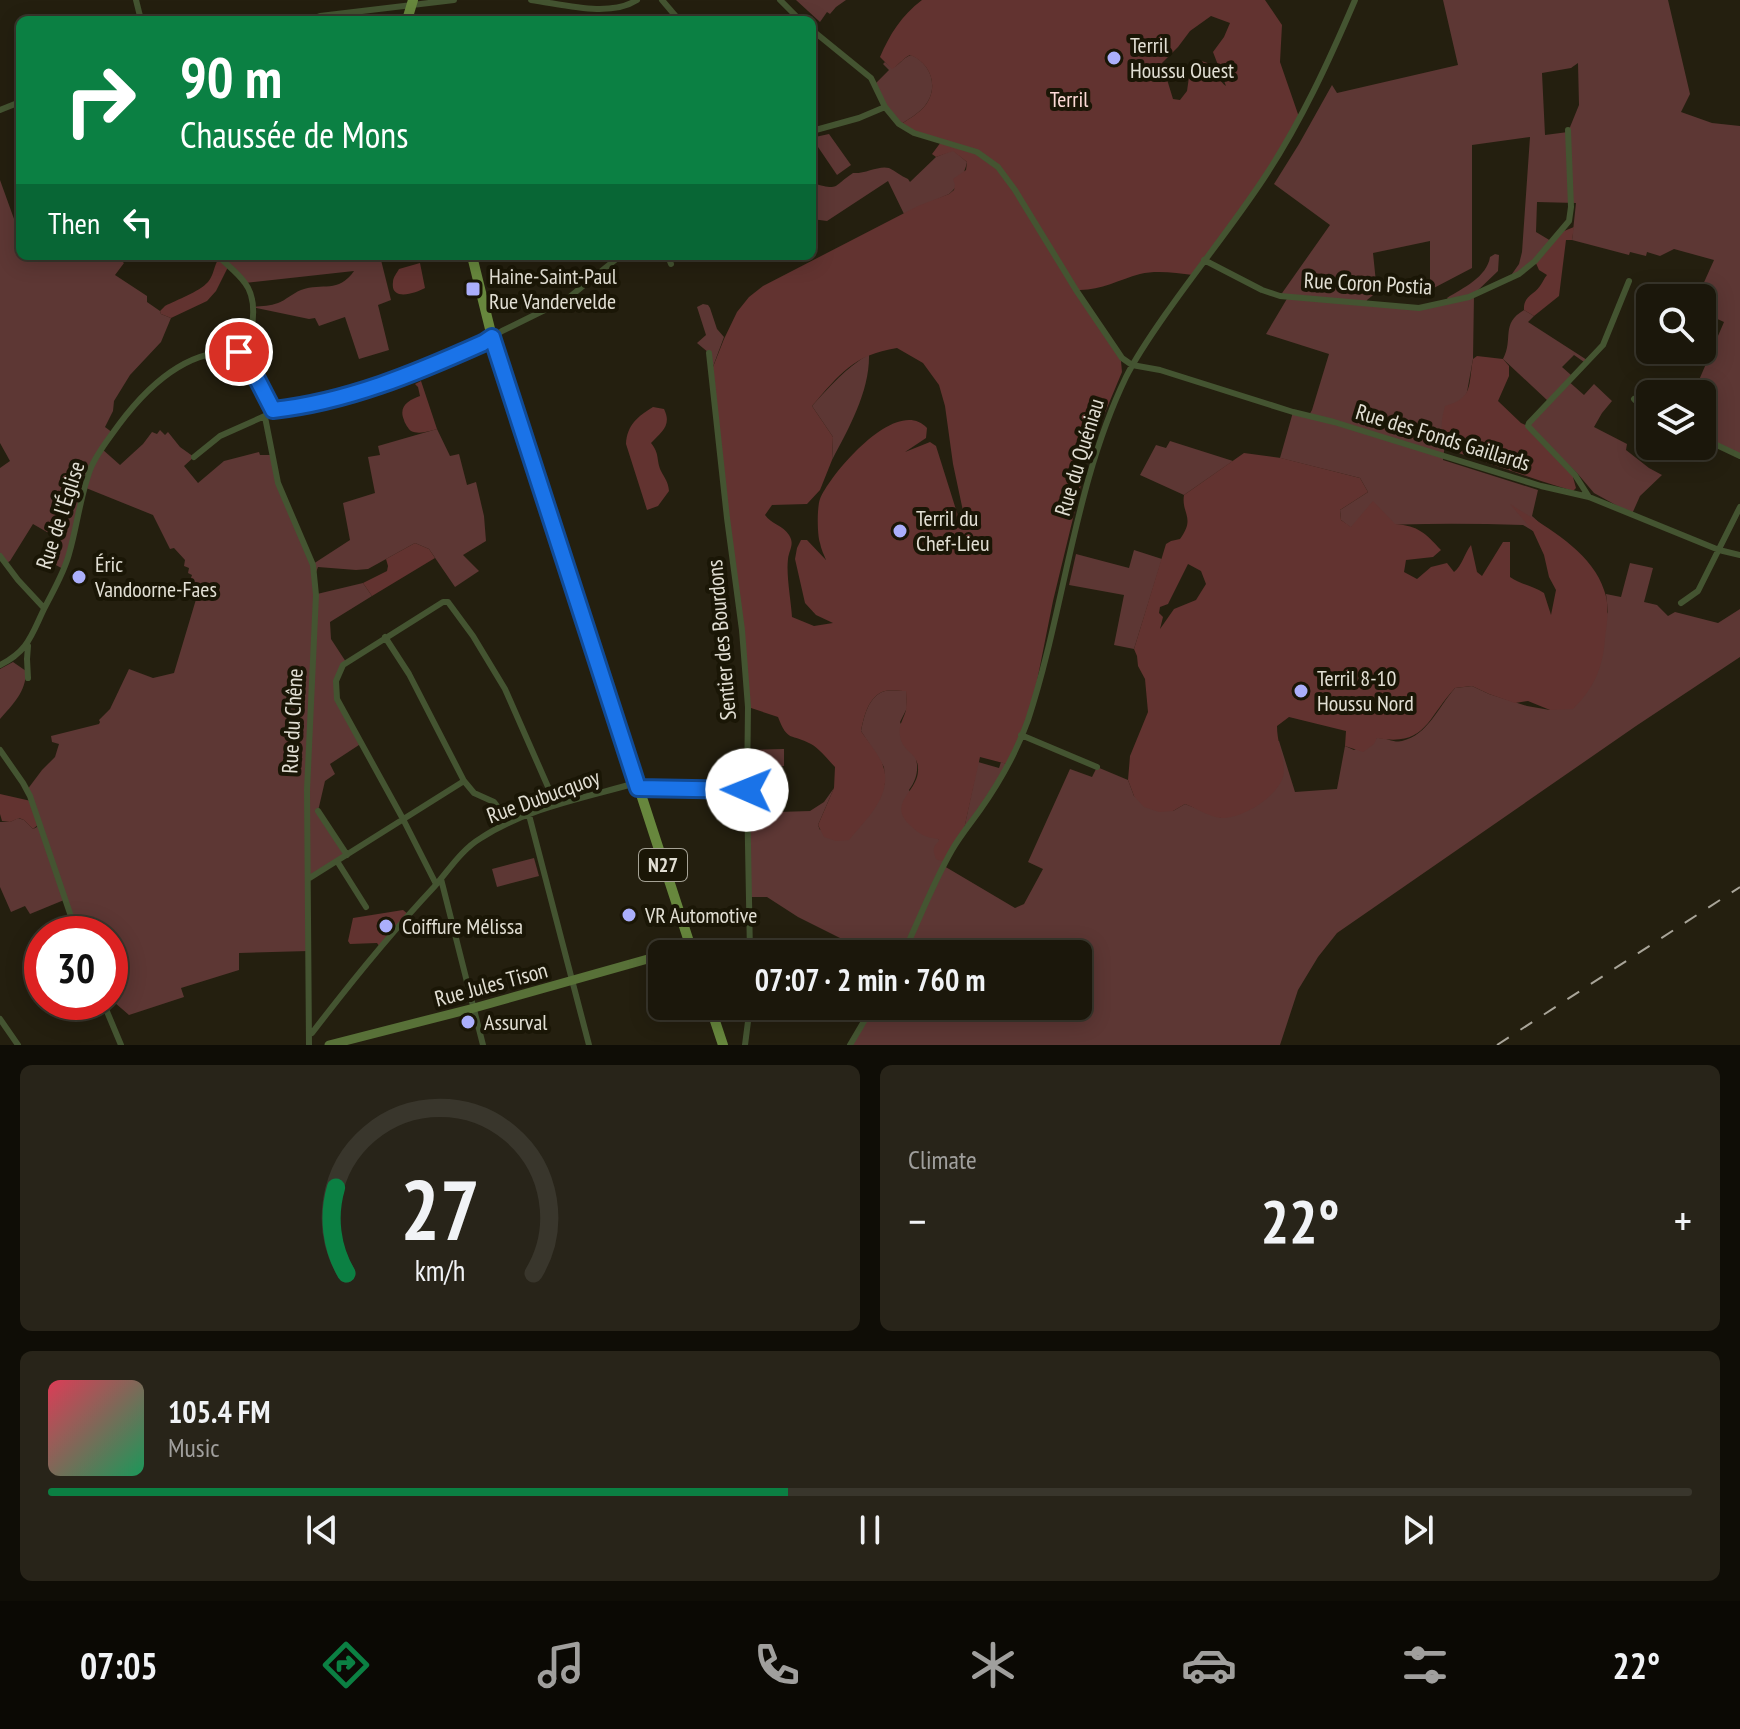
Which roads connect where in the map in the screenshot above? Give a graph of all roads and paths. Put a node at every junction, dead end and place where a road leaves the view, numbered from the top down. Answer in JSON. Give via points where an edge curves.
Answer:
{"nodes":[{"id":1,"x":454,"y":0,"type":"edge"},
{"id":2,"x":531,"y":0,"type":"edge"},
{"id":3,"x":637,"y":0,"type":"edge"},
{"id":4,"x":662,"y":0,"type":"edge"},
{"id":5,"x":780,"y":0,"type":"edge"},
{"id":6,"x":1355,"y":0,"type":"edge"},
{"id":7,"x":412,"y":2,"type":"edge"},
{"id":8,"x":320,"y":16,"type":"edge"},
{"id":9,"x":676,"y":16,"type":"edge"},
{"id":10,"x":796,"y":16,"type":"edge"},
{"id":11,"x":816,"y":33,"type":"edge"},
{"id":12,"x":885,"y":107,"type":"junction"},
{"id":13,"x":816,"y":130,"type":"edge"},
{"id":14,"x":1568,"y":130,"type":"dead end"},
{"id":15,"x":222,"y":260,"type":"edge"},
{"id":16,"x":473,"y":260,"type":"edge"},
{"id":17,"x":615,"y":260,"type":"edge"},
{"id":18,"x":670,"y":260,"type":"edge"},
{"id":19,"x":1204,"y":260,"type":"junction"},
{"id":20,"x":671,"y":264,"type":"dead end"},
{"id":21,"x":1629,"y":281,"type":"dead end"},
{"id":22,"x":492,"y":337,"type":"junction"},
{"id":23,"x":246,"y":353,"type":"junction"},
{"id":24,"x":709,"y":353,"type":"dead end"},
{"id":25,"x":1132,"y":365,"type":"junction"},
{"id":26,"x":273,"y":410,"type":"junction"},
{"id":27,"x":265,"y":417,"type":"junction"},
{"id":28,"x":1716,"y":445,"type":"edge"},
{"id":29,"x":1740,"y":456,"type":"edge"},
{"id":30,"x":194,"y":457,"type":"dead end"},
{"id":31,"x":1589,"y":497,"type":"junction"},
{"id":32,"x":1740,"y":507,"type":"edge"},
{"id":33,"x":1719,"y":550,"type":"junction"},
{"id":34,"x":1740,"y":555,"type":"edge"},
{"id":35,"x":0,"y":556,"type":"edge"},
{"id":36,"x":1681,"y":603,"type":"dead end"},
{"id":37,"x":44,"y":608,"type":"junction"},
{"id":38,"x":385,"y":637,"type":"junction"},
{"id":39,"x":29,"y":642,"type":"junction"},
{"id":40,"x":0,"y":665,"type":"edge"},
{"id":41,"x":28,"y":678,"type":"dead end"},
{"id":42,"x":1021,"y":735,"type":"junction"},
{"id":43,"x":0,"y":750,"type":"edge"},
{"id":44,"x":1097,"y":767,"type":"dead end"},
{"id":45,"x":464,"y":781,"type":"junction"},
{"id":46,"x":637,"y":786,"type":"junction"},
{"id":47,"x":747,"y":790,"type":"junction"},
{"id":48,"x":556,"y":805,"type":"junction"},
{"id":49,"x":318,"y":811,"type":"dead end"},
{"id":50,"x":529,"y":815,"type":"junction"},
{"id":51,"x":403,"y":819,"type":"junction"},
{"id":52,"x":509,"y":822,"type":"junction"},
{"id":53,"x":347,"y":855,"type":"junction"},
{"id":54,"x":337,"y":861,"type":"junction"},
{"id":55,"x":308,"y":879,"type":"junction"},
{"id":56,"x":438,"y":882,"type":"junction"},
{"id":57,"x":366,"y":907,"type":"dead end"},
{"id":58,"x":71,"y":916,"type":"edge"},
{"id":59,"x":688,"y":940,"type":"edge"},
{"id":60,"x":750,"y":940,"type":"edge"},
{"id":61,"x":910,"y":940,"type":"edge"},
{"id":62,"x":648,"y":960,"type":"edge"},
{"id":63,"x":573,"y":981,"type":"junction"},
{"id":64,"x":474,"y":1008,"type":"junction"},
{"id":65,"x":0,"y":1019,"type":"edge"},
{"id":66,"x":111,"y":1020,"type":"edge"},
{"id":67,"x":715,"y":1020,"type":"edge"},
{"id":68,"x":748,"y":1020,"type":"edge"},
{"id":69,"x":865,"y":1020,"type":"edge"},
{"id":70,"x":311,"y":1034,"type":"junction"},
{"id":71,"x":18,"y":1045,"type":"edge"},
{"id":72,"x":121,"y":1045,"type":"edge"},
{"id":73,"x":309,"y":1045,"type":"edge"},
{"id":74,"x":329,"y":1045,"type":"edge"},
{"id":75,"x":483,"y":1045,"type":"edge"},
{"id":76,"x":589,"y":1045,"type":"edge"},
{"id":77,"x":723,"y":1045,"type":"edge"},
{"id":78,"x":745,"y":1045,"type":"edge"},
{"id":79,"x":850,"y":1045,"type":"edge"}],
"edges":[{"from":1,"to":7,"type":"street"},
{"from":2,"to":3,"type":"street","via":[[599,9]]},
{"from":4,"to":9,"type":"street"},
{"from":5,"to":10,"type":"street"},
{"from":6,"to":19,"type":"street","name":"Rue du Quéniau","via":[[1288,137]]},
{"from":7,"to":8,"type":"street"},
{"from":11,"to":12,"type":"street","via":[[867,75]]},
{"from":12,"to":13,"type":"street"},
{"from":12,"to":25,"type":"street","via":[[914,133],[977,152],[998,167],[1122,358]]},
{"from":14,"to":19,"type":"street","name":"Rue Coron Postia","via":[[1569,221],[1519,274],[1469,297],[1419,308],[1272,294]]},
{"from":15,"to":23,"type":"street","via":[[251,295]]},
{"from":16,"to":22,"type":"main road","number":"N27"},
{"from":17,"to":22,"type":"street","via":[[567,299]]},
{"from":18,"to":20,"type":"street"},
{"from":19,"to":25,"type":"street","name":"Rue du Quéniau"},
{"from":21,"to":31,"type":"street","via":[[1603,345],[1528,426]]},
{"from":22,"to":26,"type":"street","via":[[372,388]]},
{"from":22,"to":46,"type":"main road","number":"N27"},
{"from":23,"to":26,"type":"street"},
{"from":23,"to":37,"type":"street","name":"Rue de l'Église","via":[[221,351],[194,360],[166,375],[129,410],[93,463],[68,557]]},
{"from":24,"to":47,"type":"street","name":"Sentier des Bourdons","via":[[742,630]]},
{"from":25,"to":31,"type":"street","name":"Rue des Fonds Gaillards"},
{"from":25,"to":42,"type":"street","name":"Rue du Quéniau","via":[[1093,461]]},
{"from":26,"to":27,"type":"street"},
{"from":27,"to":30,"type":"street","via":[[220,436]]},
{"from":27,"to":55,"type":"street","name":"Rue du Chêne","via":[[278,483],[315,575]]},
{"from":28,"to":29,"type":"street"},
{"from":31,"to":33,"type":"street","name":"Rue des Fonds Gaillards"},
{"from":32,"to":33,"type":"street"},
{"from":33,"to":34,"type":"street","name":"Rue des Fonds Gaillards"},
{"from":33,"to":36,"type":"street","via":[[1698,591]]},
{"from":35,"to":37,"type":"street"},
{"from":37,"to":39,"type":"street","name":"Rue de l'Église"},
{"from":38,"to":45,"type":"street"},
{"from":38,"to":48,"type":"street","via":[[448,602],[500,679]]},
{"from":38,"to":51,"type":"street","via":[[346,662],[336,681],[337,699]]},
{"from":39,"to":40,"type":"street","name":"Rue de l'Église"},
{"from":39,"to":41,"type":"street","name":"Rue de l'Église"},
{"from":42,"to":44,"type":"street"},
{"from":42,"to":61,"type":"street","name":"Rue du Quéniau","via":[[992,792],[950,853]]},
{"from":43,"to":58,"type":"street","via":[[30,796]]},
{"from":45,"to":51,"type":"street"},
{"from":45,"to":52,"type":"street","via":[[474,793],[494,802]]},
{"from":46,"to":47,"type":"street","name":"Rue Dubucquoy"},
{"from":46,"to":48,"type":"street","name":"Rue Dubucquoy"},
{"from":46,"to":59,"type":"main road","number":"N27"},
{"from":47,"to":60,"type":"street","name":"Sentier des Bourdons"},
{"from":48,"to":50,"type":"street","name":"Rue Dubucquoy"},
{"from":49,"to":53,"type":"street"},
{"from":50,"to":52,"type":"street","name":"Rue Dubucquoy"},
{"from":50,"to":63,"type":"street"},
{"from":51,"to":53,"type":"street"},
{"from":51,"to":56,"type":"street"},
{"from":52,"to":56,"type":"street","name":"Rue Dubucquoy","via":[[469,846]]},
{"from":53,"to":54,"type":"street"},
{"from":54,"to":55,"type":"street"},
{"from":54,"to":57,"type":"street"},
{"from":55,"to":70,"type":"street","name":"Rue du Chêne"},
{"from":56,"to":64,"type":"street"},
{"from":56,"to":70,"type":"street","name":"Rue Dubucquoy"},
{"from":62,"to":63,"type":"street","name":"Rue Jules Tison"},
{"from":63,"to":64,"type":"street","name":"Rue Jules Tison"},
{"from":63,"to":76,"type":"street"},
{"from":64,"to":74,"type":"street","name":"Rue Jules Tison"},
{"from":64,"to":75,"type":"street"},
{"from":65,"to":71,"type":"street"},
{"from":66,"to":72,"type":"street"},
{"from":67,"to":77,"type":"main road"},
{"from":68,"to":78,"type":"street"},
{"from":69,"to":79,"type":"street"},
{"from":70,"to":73,"type":"street","name":"Rue du Chêne"}]}
